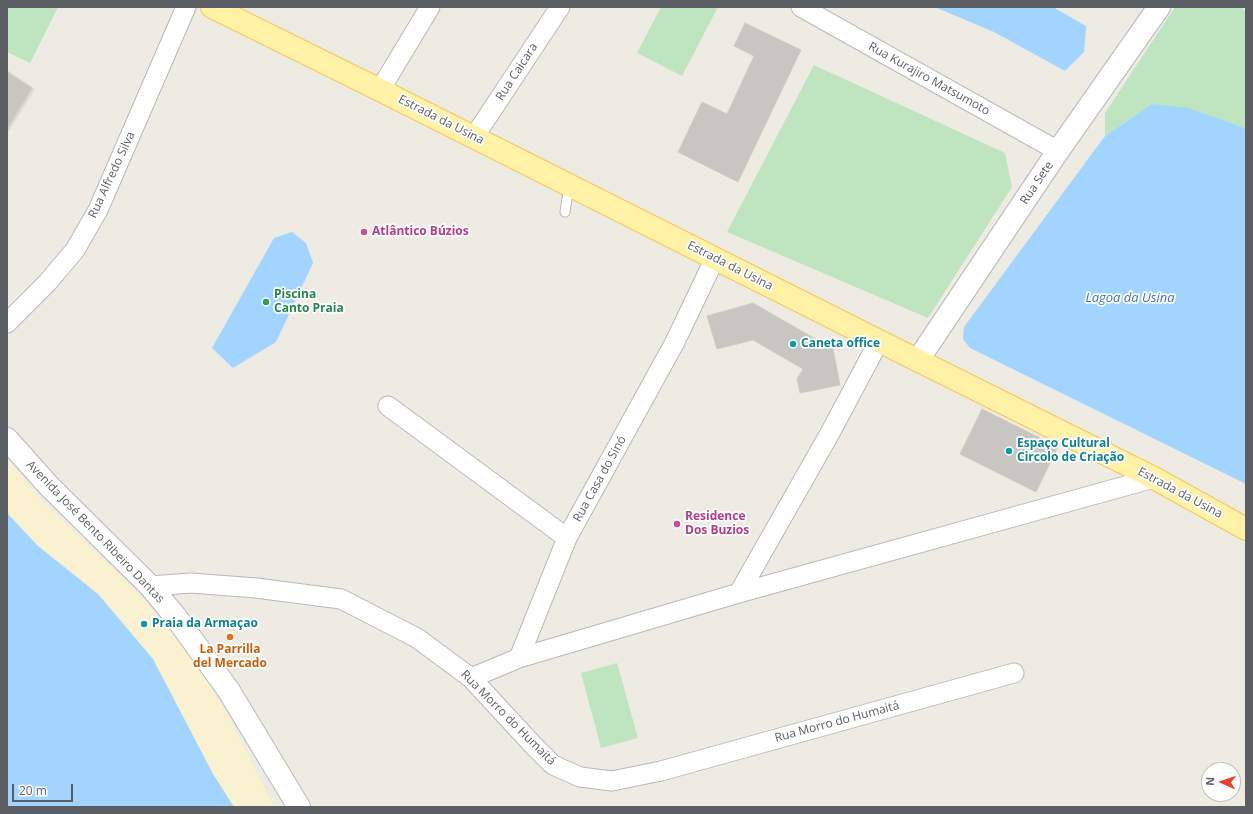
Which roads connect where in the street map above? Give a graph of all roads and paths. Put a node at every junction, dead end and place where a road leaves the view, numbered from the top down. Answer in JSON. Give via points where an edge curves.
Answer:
{"nodes":[{"id":1,"x":186,"y":7,"type":"edge"},
{"id":2,"x":212,"y":7,"type":"edge"},
{"id":3,"x":430,"y":7,"type":"edge"},
{"id":4,"x":560,"y":7,"type":"edge"},
{"id":5,"x":801,"y":7,"type":"edge"},
{"id":6,"x":1159,"y":7,"type":"edge"},
{"id":7,"x":380,"y":90,"type":"junction"},
{"id":8,"x":474,"y":137,"type":"junction"},
{"id":9,"x":1058,"y":151,"type":"junction"},
{"id":10,"x":570,"y":185,"type":"junction"},
{"id":11,"x":565,"y":212,"type":"dead end"},
{"id":12,"x":715,"y":258,"type":"junction"},
{"id":13,"x":7,"y":323,"type":"edge"},
{"id":14,"x":879,"y":342,"type":"junction"},
{"id":15,"x":918,"y":360,"type":"junction"},
{"id":16,"x":388,"y":406,"type":"dead end"},
{"id":17,"x":7,"y":439,"type":"edge"},
{"id":18,"x":1154,"y":478,"type":"junction"},
{"id":19,"x":1246,"y":529,"type":"edge"},
{"id":20,"x":567,"y":538,"type":"junction"},
{"id":21,"x":150,"y":586,"type":"junction"},
{"id":22,"x":739,"y":593,"type":"junction"},
{"id":23,"x":518,"y":658,"type":"junction"},
{"id":24,"x":1014,"y":673,"type":"dead end"},
{"id":25,"x":471,"y":678,"type":"junction"},
{"id":26,"x":299,"y":807,"type":"edge"}],
"edges":[{"from":1,"to":13,"type":"street","name":"Rua Alfredo Silva","via":[[98,210],[75,250],[47,283]]},
{"from":2,"to":7,"type":"main road","name":"Estrada da Usina"},
{"from":3,"to":7,"type":"street"},
{"from":4,"to":8,"type":"street","name":"Rua Caicara"},
{"from":5,"to":9,"type":"street","name":"Rua Kurajiro Matsumoto"},
{"from":6,"to":9,"type":"street","name":"Rua Sete"},
{"from":7,"to":8,"type":"main road","name":"Estrada da Usina"},
{"from":8,"to":10,"type":"main road","name":"Estrada da Usina"},
{"from":9,"to":15,"type":"street","name":"Rua Sete"},
{"from":10,"to":11,"type":"lane"},
{"from":10,"to":12,"type":"main road","name":"Estrada da Usina"},
{"from":12,"to":14,"type":"main road","name":"Estrada da Usina"},
{"from":12,"to":20,"type":"street","name":"Rua Casa do Sinó","via":[[675,342]]},
{"from":14,"to":15,"type":"main road","name":"Estrada da Usina"},
{"from":14,"to":22,"type":"street"},
{"from":15,"to":18,"type":"main road","name":"Estrada da Usina"},
{"from":16,"to":20,"type":"street"},
{"from":17,"to":21,"type":"street","name":"Avenida José Bento Ribeiro Dantas","via":[[49,486]]},
{"from":18,"to":19,"type":"main road","name":"Estrada da Usina"},
{"from":18,"to":22,"type":"street"},
{"from":20,"to":23,"type":"street","name":"Rua Casa do Sinó"},
{"from":21,"to":25,"type":"street","name":"Rua Morro do Humaitá","via":[[191,583],[341,599],[417,638]]},
{"from":21,"to":26,"type":"street","name":"Avenida José Bento Ribeiro Dantas","via":[[229,691]]},
{"from":22,"to":23,"type":"street"},
{"from":23,"to":25,"type":"street"},
{"from":24,"to":25,"type":"street","name":"Rua Morro do Humaitá","via":[[661,771],[612,781],[580,777],[553,765]]}]}
